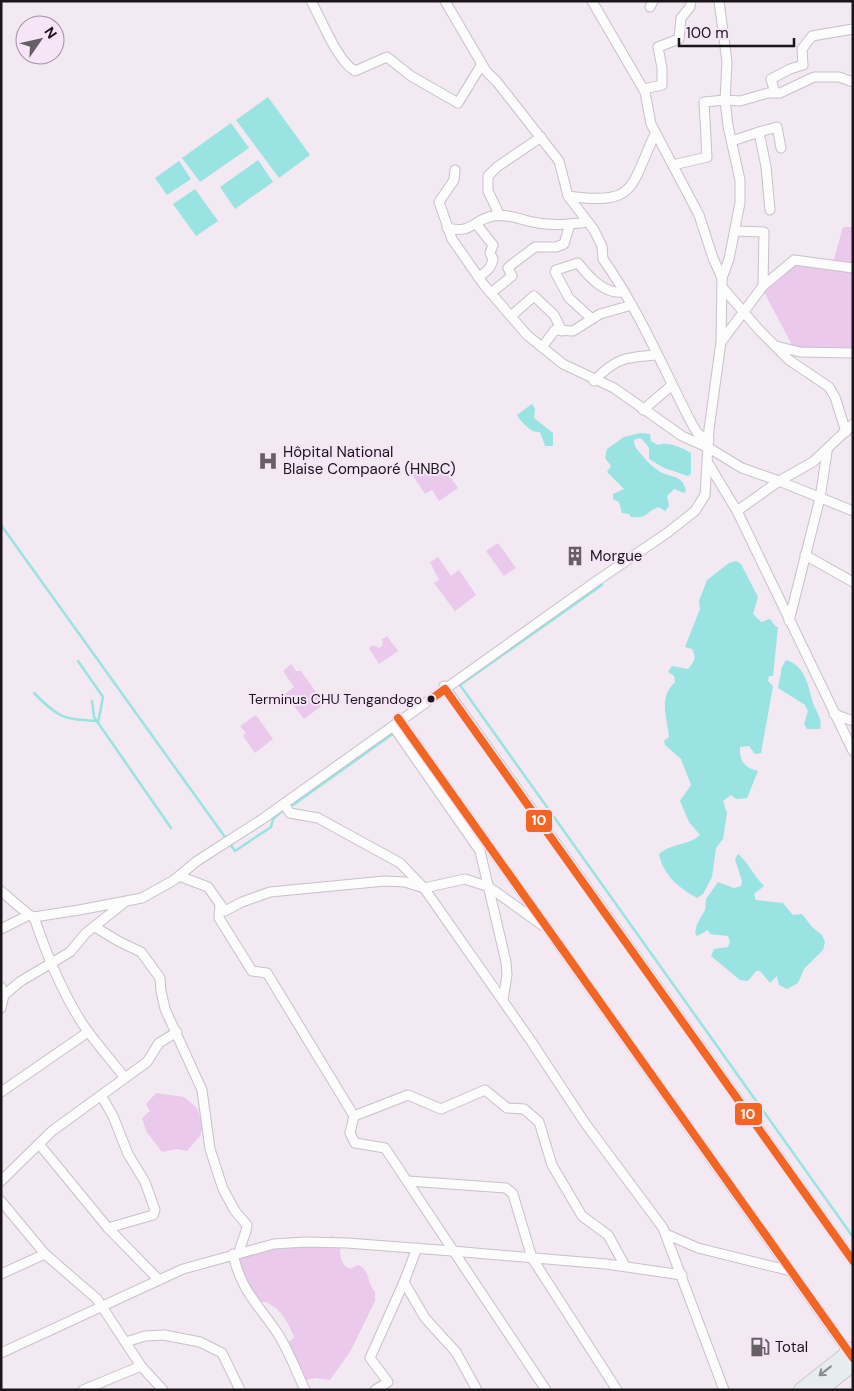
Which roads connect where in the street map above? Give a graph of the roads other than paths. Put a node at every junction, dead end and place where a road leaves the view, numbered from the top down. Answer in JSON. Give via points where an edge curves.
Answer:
{"nodes":[{"id":1,"x":445,"y":1,"type":"edge"},
{"id":2,"x":592,"y":1,"type":"edge"},
{"id":3,"x":691,"y":1,"type":"edge"},
{"id":4,"x":719,"y":1,"type":"edge"},
{"id":5,"x":314,"y":2,"type":"edge"},
{"id":6,"x":853,"y":29,"type":"edge"},
{"id":7,"x":482,"y":64,"type":"junction"},
{"id":8,"x":853,"y":82,"type":"edge"},
{"id":9,"x":644,"y":89,"type":"junction"},
{"id":10,"x":775,"y":93,"type":"junction"},
{"id":11,"x":725,"y":100,"type":"junction"},
{"id":12,"x":759,"y":132,"type":"junction"},
{"id":13,"x":655,"y":134,"type":"junction"},
{"id":14,"x":541,"y":137,"type":"junction"},
{"id":15,"x":732,"y":141,"type":"junction"},
{"id":16,"x":781,"y":148,"type":"dead end"},
{"id":17,"x":672,"y":165,"type":"junction"},
{"id":18,"x":455,"y":170,"type":"dead end"},
{"id":19,"x":568,"y":196,"type":"junction"},
{"id":20,"x":770,"y":210,"type":"dead end"},
{"id":21,"x":500,"y":216,"type":"junction"},
{"id":22,"x":588,"y":222,"type":"junction"},
{"id":23,"x":570,"y":224,"type":"junction"},
{"id":24,"x":477,"y":225,"type":"junction"},
{"id":25,"x":446,"y":228,"type":"junction"},
{"id":26,"x":735,"y":231,"type":"junction"},
{"id":27,"x":853,"y":268,"type":"edge"},
{"id":28,"x":478,"y":277,"type":"junction"},
{"id":29,"x":722,"y":282,"type":"junction"},
{"id":30,"x":764,"y":286,"type":"junction"},
{"id":31,"x":624,"y":292,"type":"junction"},
{"id":32,"x":491,"y":293,"type":"junction"},
{"id":33,"x":632,"y":305,"type":"junction"},
{"id":34,"x":743,"y":312,"type":"junction"},
{"id":35,"x":511,"y":316,"type":"junction"},
{"id":36,"x":592,"y":319,"type":"junction"},
{"id":37,"x":562,"y":331,"type":"junction"},
{"id":38,"x":721,"y":342,"type":"junction"},
{"id":39,"x":776,"y":346,"type":"junction"},
{"id":40,"x":542,"y":347,"type":"junction"},
{"id":41,"x":853,"y":354,"type":"edge"},
{"id":42,"x":656,"y":355,"type":"junction"},
{"id":43,"x":594,"y":381,"type":"junction"},
{"id":44,"x":672,"y":385,"type":"junction"},
{"id":45,"x":643,"y":410,"type":"junction"},
{"id":46,"x":853,"y":424,"type":"edge"},
{"id":47,"x":846,"y":432,"type":"junction"},
{"id":48,"x":709,"y":444,"type":"junction"},
{"id":49,"x":826,"y":452,"type":"junction"},
{"id":50,"x":708,"y":463,"type":"junction"},
{"id":51,"x":779,"y":480,"type":"junction"},
{"id":52,"x":820,"y":498,"type":"junction"},
{"id":53,"x":737,"y":511,"type":"junction"},
{"id":54,"x":852,"y":512,"type":"edge"},
{"id":55,"x":805,"y":555,"type":"junction"},
{"id":56,"x":853,"y":582,"type":"edge"},
{"id":57,"x":789,"y":621,"type":"junction"},
{"id":58,"x":444,"y":688,"type":"junction"},
{"id":59,"x":834,"y":714,"type":"junction"},
{"id":60,"x":397,"y":721,"type":"junction"},
{"id":61,"x":853,"y":721,"type":"edge"},
{"id":62,"x":853,"y":751,"type":"edge"},
{"id":63,"x":284,"y":804,"type":"junction"},
{"id":64,"x":179,"y":876,"type":"junction"},
{"id":65,"x":489,"y":887,"type":"junction"},
{"id":66,"x":424,"y":888,"type":"junction"},
{"id":67,"x":1,"y":891,"type":"edge"},
{"id":68,"x":125,"y":902,"type":"junction"},
{"id":69,"x":220,"y":905,"type":"junction"},
{"id":70,"x":31,"y":916,"type":"junction"},
{"id":71,"x":95,"y":926,"type":"junction"},
{"id":72,"x":1,"y":928,"type":"edge"},
{"id":73,"x":548,"y":929,"type":"junction"},
{"id":74,"x":52,"y":964,"type":"junction"},
{"id":75,"x":2,"y":991,"type":"edge"},
{"id":76,"x":503,"y":1000,"type":"junction"},
{"id":77,"x":1,"y":1008,"type":"edge"},
{"id":78,"x":88,"y":1032,"type":"junction"},
{"id":79,"x":177,"y":1032,"type":"junction"},
{"id":80,"x":125,"y":1078,"type":"junction"},
{"id":81,"x":1,"y":1092,"type":"edge"},
{"id":82,"x":102,"y":1097,"type":"junction"},
{"id":83,"x":354,"y":1116,"type":"junction"},
{"id":84,"x":39,"y":1144,"type":"junction"},
{"id":85,"x":1,"y":1181,"type":"edge"},
{"id":86,"x":408,"y":1181,"type":"junction"},
{"id":87,"x":1,"y":1201,"type":"edge"},
{"id":88,"x":108,"y":1228,"type":"junction"},
{"id":89,"x":666,"y":1234,"type":"junction"},
{"id":90,"x":417,"y":1248,"type":"junction"},
{"id":91,"x":452,"y":1251,"type":"junction"},
{"id":92,"x":236,"y":1253,"type":"junction"},
{"id":93,"x":45,"y":1254,"type":"junction"},
{"id":94,"x":532,"y":1258,"type":"junction"},
{"id":95,"x":853,"y":1261,"type":"edge"},
{"id":96,"x":625,"y":1266,"type":"junction"},
{"id":97,"x":791,"y":1271,"type":"junction"},
{"id":98,"x":1,"y":1274,"type":"edge"},
{"id":99,"x":682,"y":1275,"type":"junction"},
{"id":100,"x":160,"y":1280,"type":"junction"},
{"id":101,"x":404,"y":1282,"type":"junction"},
{"id":102,"x":104,"y":1308,"type":"junction"},
{"id":103,"x":126,"y":1342,"type":"junction"},
{"id":104,"x":1,"y":1353,"type":"edge"},
{"id":105,"x":852,"y":1356,"type":"edge"},
{"id":106,"x":141,"y":1366,"type":"junction"},
{"id":107,"x":721,"y":1388,"type":"edge"},
{"id":108,"x":83,"y":1390,"type":"edge"},
{"id":109,"x":163,"y":1390,"type":"edge"},
{"id":110,"x":240,"y":1390,"type":"edge"},
{"id":111,"x":305,"y":1390,"type":"edge"},
{"id":112,"x":375,"y":1390,"type":"edge"},
{"id":113,"x":477,"y":1390,"type":"edge"},
{"id":114,"x":546,"y":1390,"type":"edge"},
{"id":115,"x":617,"y":1390,"type":"edge"},
{"id":116,"x":801,"y":1390,"type":"edge"},
{"id":117,"x":820,"y":1390,"type":"edge"}],
"edges":[{"from":1,"to":7,"type":"street"},
{"from":2,"to":9,"type":"street"},
{"from":3,"to":9,"type":"street","via":[[681,18],[679,39],[658,47],[662,85]]},
{"from":4,"to":11,"type":"street","via":[[727,62]]},
{"from":5,"to":7,"type":"street","via":[[336,49],[355,71],[387,57],[411,76],[458,103]]},
{"from":6,"to":10,"type":"street","via":[[812,36],[803,45],[803,64],[770,79]]},
{"from":7,"to":14,"type":"street"},
{"from":8,"to":10,"type":"street","via":[[839,77],[814,77]]},
{"from":9,"to":13,"type":"street"},
{"from":10,"to":11,"type":"street","via":[[740,101]]},
{"from":11,"to":15,"type":"street"},
{"from":11,"to":17,"type":"street","via":[[703,104],[707,157]]},
{"from":12,"to":15,"type":"street"},
{"from":12,"to":16,"type":"street","via":[[777,127]]},
{"from":12,"to":20,"type":"street"},
{"from":13,"to":17,"type":"street"},
{"from":13,"to":19,"type":"street","via":[[633,185],[623,193],[595,200]]},
{"from":14,"to":19,"type":"street","via":[[559,161]]},
{"from":14,"to":21,"type":"street","via":[[488,176],[488,192]]},
{"from":15,"to":26,"type":"street","via":[[740,180]]},
{"from":17,"to":29,"type":"street","via":[[699,216]]},
{"from":18,"to":25,"type":"street","via":[[454,180],[439,202]]},
{"from":19,"to":22,"type":"street"},
{"from":21,"to":23,"type":"street","via":[[538,223]]},
{"from":21,"to":24,"type":"street","via":[[491,216]]},
{"from":22,"to":23,"type":"street"},
{"from":22,"to":31,"type":"street","via":[[602,246],[603,259]]},
{"from":23,"to":32,"type":"street","via":[[561,247],[535,246],[508,268],[512,276]]},
{"from":24,"to":25,"type":"street","via":[[463,231]]},
{"from":24,"to":28,"type":"street","via":[[493,245],[490,253],[492,264]]},
{"from":25,"to":28,"type":"street"},
{"from":26,"to":29,"type":"street"},
{"from":26,"to":30,"type":"street","via":[[764,232]]},
{"from":27,"to":30,"type":"street","via":[[794,260]]},
{"from":28,"to":32,"type":"street"},
{"from":29,"to":34,"type":"street"},
{"from":29,"to":38,"type":"street"},
{"from":30,"to":34,"type":"street"},
{"from":31,"to":33,"type":"street"},
{"from":31,"to":36,"type":"street","via":[[616,293],[591,279],[578,263],[556,270],[564,290]]},
{"from":32,"to":35,"type":"street"},
{"from":33,"to":36,"type":"street"},
{"from":33,"to":42,"type":"street","via":[[647,330]]},
{"from":34,"to":38,"type":"street"},
{"from":34,"to":39,"type":"street"},
{"from":35,"to":37,"type":"street","via":[[534,296],[554,315]]},
{"from":35,"to":40,"type":"street"},
{"from":36,"to":37,"type":"street","via":[[573,331]]},
{"from":37,"to":40,"type":"street","via":[[552,332]]},
{"from":38,"to":48,"type":"street"},
{"from":39,"to":41,"type":"street","via":[[800,352]]},
{"from":39,"to":47,"type":"street","via":[[789,360],[829,387]]},
{"from":40,"to":43,"type":"street"},
{"from":42,"to":43,"type":"street","via":[[630,356],[614,362]]},
{"from":42,"to":44,"type":"street"},
{"from":43,"to":45,"type":"street","via":[[614,388]]},
{"from":44,"to":45,"type":"street"},
{"from":44,"to":48,"type":"street","via":[[698,434]]},
{"from":45,"to":48,"type":"street","via":[[682,436]]},
{"from":46,"to":47,"type":"street"},
{"from":47,"to":49,"type":"street"},
{"from":48,"to":50,"type":"street"},
{"from":48,"to":51,"type":"street","via":[[742,468]]},
{"from":49,"to":51,"type":"street","via":[[798,472]]},
{"from":49,"to":52,"type":"street"},
{"from":50,"to":53,"type":"street"},
{"from":50,"to":58,"type":"street","via":[[703,501],[689,516]]},
{"from":51,"to":52,"type":"street"},
{"from":51,"to":53,"type":"street"},
{"from":52,"to":54,"type":"street"},
{"from":52,"to":55,"type":"street"},
{"from":53,"to":57,"type":"street"},
{"from":55,"to":56,"type":"street"},
{"from":55,"to":57,"type":"street"},
{"from":57,"to":59,"type":"street"},
{"from":58,"to":60,"type":"street"},
{"from":58,"to":95,"type":"street"},
{"from":59,"to":61,"type":"street"},
{"from":59,"to":62,"type":"street"},
{"from":60,"to":63,"type":"street"},
{"from":60,"to":65,"type":"street","via":[[480,851]]},
{"from":60,"to":73,"type":"street"},
{"from":63,"to":64,"type":"street"},
{"from":63,"to":66,"type":"street","via":[[290,813],[318,818],[400,863]]},
{"from":64,"to":68,"type":"street","via":[[142,898]]},
{"from":64,"to":69,"type":"street","via":[[208,887]]},
{"from":65,"to":66,"type":"street","via":[[465,880]]},
{"from":65,"to":73,"type":"street"},
{"from":65,"to":76,"type":"street","via":[[506,962]]},
{"from":66,"to":69,"type":"street","via":[[405,882],[385,881],[321,885],[270,892],[225,911]]},
{"from":66,"to":76,"type":"street"},
{"from":67,"to":70,"type":"street"},
{"from":68,"to":70,"type":"street"},
{"from":68,"to":71,"type":"street"},
{"from":69,"to":83,"type":"street","via":[[219,918],[252,971],[267,973]]},
{"from":70,"to":72,"type":"street"},
{"from":70,"to":74,"type":"street"},
{"from":71,"to":74,"type":"street","via":[[70,952]]},
{"from":71,"to":79,"type":"street","via":[[141,952],[151,964],[160,978],[166,1009]]},
{"from":73,"to":97,"type":"street"},
{"from":74,"to":75,"type":"street"},
{"from":74,"to":78,"type":"street"},
{"from":75,"to":77,"type":"street"},
{"from":76,"to":89,"type":"street","via":[[585,1123]]},
{"from":78,"to":80,"type":"street"},
{"from":78,"to":81,"type":"street"},
{"from":79,"to":80,"type":"street","via":[[159,1043],[147,1062]]},
{"from":79,"to":92,"type":"street","via":[[202,1090],[210,1149],[223,1189],[247,1225]]},
{"from":80,"to":82,"type":"street"},
{"from":82,"to":84,"type":"street","via":[[52,1131]]},
{"from":82,"to":88,"type":"street","via":[[128,1154],[145,1182],[155,1210],[153,1214]]},
{"from":83,"to":86,"type":"street","via":[[350,1133],[355,1143],[385,1148]]},
{"from":83,"to":96,"type":"street","via":[[408,1095],[441,1109],[485,1090],[506,1108],[524,1109],[539,1122],[552,1166],[582,1216],[608,1235]]},
{"from":84,"to":85,"type":"street"},
{"from":84,"to":88,"type":"street"},
{"from":86,"to":91,"type":"street"},
{"from":86,"to":94,"type":"street","via":[[506,1188],[513,1194]]},
{"from":87,"to":93,"type":"street"},
{"from":88,"to":100,"type":"street"},
{"from":89,"to":97,"type":"street","via":[[704,1250]]},
{"from":89,"to":99,"type":"street"},
{"from":90,"to":91,"type":"street"},
{"from":90,"to":92,"type":"street","via":[[305,1242],[274,1244]]},
{"from":90,"to":101,"type":"street"},
{"from":91,"to":94,"type":"street"},
{"from":91,"to":114,"type":"street"},
{"from":92,"to":100,"type":"street","via":[[183,1269]]},
{"from":92,"to":111,"type":"street","via":[[238,1275],[244,1288],[278,1335]]},
{"from":93,"to":98,"type":"street"},
{"from":93,"to":102,"type":"street","via":[[93,1294]]},
{"from":94,"to":96,"type":"street"},
{"from":94,"to":115,"type":"street"},
{"from":96,"to":99,"type":"street"},
{"from":97,"to":105,"type":"street"},
{"from":99,"to":107,"type":"street"},
{"from":100,"to":102,"type":"street"},
{"from":101,"to":112,"type":"street","via":[[370,1358],[388,1382]]},
{"from":101,"to":113,"type":"street","via":[[425,1318],[456,1352]]},
{"from":102,"to":103,"type":"street"},
{"from":102,"to":104,"type":"street"},
{"from":103,"to":106,"type":"street"},
{"from":103,"to":110,"type":"street","via":[[164,1335],[200,1342],[222,1354]]},
{"from":105,"to":116,"type":"main road","one_way":true},
{"from":105,"to":117,"type":"main road"},
{"from":106,"to":108,"type":"street"},
{"from":106,"to":109,"type":"street"}]}
